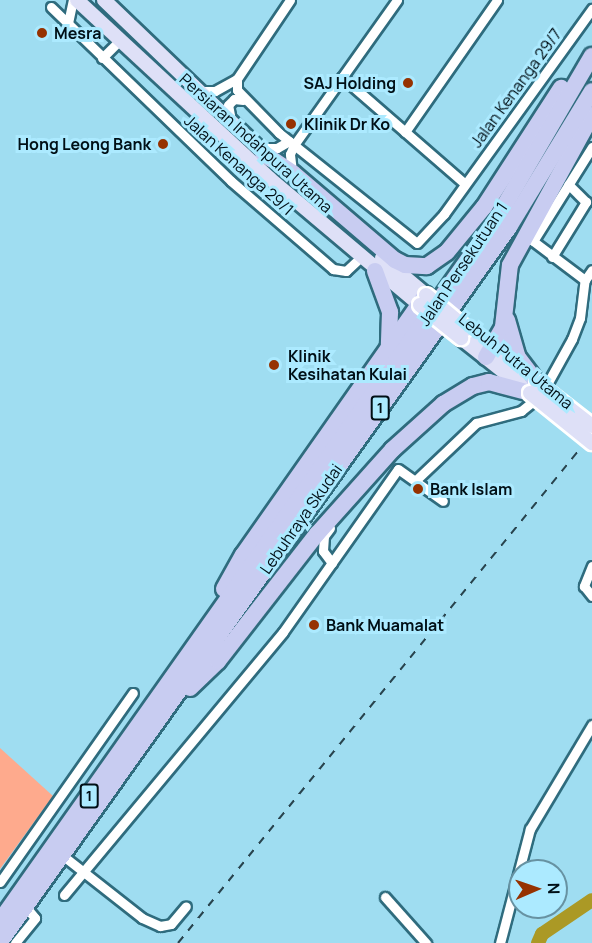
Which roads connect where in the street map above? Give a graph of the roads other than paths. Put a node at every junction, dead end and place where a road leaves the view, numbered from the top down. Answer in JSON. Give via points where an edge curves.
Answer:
{"nodes":[{"id":1,"x":75,"y":0,"type":"edge"},
{"id":2,"x":104,"y":0,"type":"edge"},
{"id":3,"x":290,"y":0,"type":"edge"},
{"id":4,"x":397,"y":0,"type":"edge"},
{"id":5,"x":497,"y":0,"type":"edge"},
{"id":6,"x":51,"y":8,"type":"dead end"},
{"id":7,"x":592,"y":9,"type":"edge"},
{"id":8,"x":68,"y":23,"type":"junction"},
{"id":9,"x":120,"y":40,"type":"junction"},
{"id":10,"x":592,"y":42,"type":"edge"},
{"id":11,"x":592,"y":56,"type":"edge"},
{"id":12,"x":102,"y":58,"type":"junction"},
{"id":13,"x":342,"y":77,"type":"junction"},
{"id":14,"x":237,"y":79,"type":"junction"},
{"id":15,"x":196,"y":91,"type":"junction"},
{"id":16,"x":592,"y":91,"type":"edge"},
{"id":17,"x":243,"y":100,"type":"junction"},
{"id":18,"x":592,"y":115,"type":"edge"},
{"id":19,"x":232,"y":125,"type":"junction"},
{"id":20,"x":405,"y":132,"type":"junction"},
{"id":21,"x":291,"y":143,"type":"junction"},
{"id":22,"x":592,"y":147,"type":"edge"},
{"id":23,"x":260,"y":150,"type":"junction"},
{"id":24,"x":293,"y":173,"type":"junction"},
{"id":25,"x":465,"y":184,"type":"junction"},
{"id":26,"x":568,"y":184,"type":"junction"},
{"id":27,"x":547,"y":207,"type":"junction"},
{"id":28,"x":552,"y":257,"type":"junction"},
{"id":29,"x":360,"y":258,"type":"junction"},
{"id":30,"x":592,"y":270,"type":"edge"},
{"id":31,"x":375,"y":271,"type":"junction"},
{"id":32,"x":585,"y":280,"type":"junction"},
{"id":33,"x":423,"y":300,"type":"junction"},
{"id":34,"x":506,"y":307,"type":"junction"},
{"id":35,"x":389,"y":350,"type":"junction"},
{"id":36,"x":489,"y":353,"type":"junction"},
{"id":37,"x":533,"y":388,"type":"junction"},
{"id":38,"x":592,"y":426,"type":"edge"},
{"id":39,"x":592,"y":443,"type":"edge"},
{"id":40,"x":370,"y":476,"type":"junction"},
{"id":41,"x":416,"y":480,"type":"junction"},
{"id":42,"x":443,"y":501,"type":"dead end"},
{"id":43,"x":332,"y":563,"type":"junction"},
{"id":44,"x":592,"y":566,"type":"edge"},
{"id":45,"x":592,"y":596,"type":"edge"},
{"id":46,"x":178,"y":671,"type":"junction"},
{"id":47,"x":133,"y":693,"type":"dead end"},
{"id":48,"x":159,"y":718,"type":"junction"},
{"id":49,"x":592,"y":725,"type":"edge"},
{"id":50,"x":62,"y":855,"type":"junction"},
{"id":51,"x":84,"y":872,"type":"junction"},
{"id":52,"x":0,"y":882,"type":"edge"},
{"id":53,"x":64,"y":895,"type":"dead end"},
{"id":54,"x":385,"y":897,"type":"dead end"},
{"id":55,"x":26,"y":906,"type":"junction"},
{"id":56,"x":186,"y":906,"type":"dead end"},
{"id":57,"x":0,"y":921,"type":"edge"},
{"id":58,"x":0,"y":942,"type":"edge"},
{"id":59,"x":15,"y":943,"type":"edge"},
{"id":60,"x":426,"y":943,"type":"edge"},
{"id":61,"x":500,"y":943,"type":"edge"}],
"edges":[{"from":1,"to":8,"type":"street"},
{"from":1,"to":9,"type":"main road","name":"Persiaran Indahpura Utama"},
{"from":2,"to":15,"type":"main road","name":"Persiaran Indahpura Utama"},
{"from":3,"to":14,"type":"street"},
{"from":4,"to":13,"type":"street"},
{"from":5,"to":20,"type":"street"},
{"from":6,"to":8,"type":"street","name":"Jalan Kenanga 29/1"},
{"from":7,"to":25,"type":"street","name":"Jalan Kenanga 29/7"},
{"from":8,"to":12,"type":"street","name":"Jalan Kenanga 29/1"},
{"from":9,"to":12,"type":"street"},
{"from":9,"to":29,"type":"main road","name":"Persiaran Indahpura Utama"},
{"from":10,"to":24,"type":"highway","via":[[484,207],[447,252],[427,266],[405,265],[395,260]]},
{"from":11,"to":46,"type":"highway","name":"Jalan Persekutuan 1","number":"1","via":[[496,220]]},
{"from":12,"to":29,"type":"street","name":"Jalan Kenanga 29/1","via":[[231,181],[333,270],[346,271]]},
{"from":13,"to":20,"type":"street"},
{"from":13,"to":21,"type":"street"},
{"from":14,"to":15,"type":"street","via":[[214,91]]},
{"from":14,"to":17,"type":"street"},
{"from":15,"to":19,"type":"main road","name":"Persiaran Indahpura Utama"},
{"from":16,"to":48,"type":"highway","name":"Lebuhraya Skudai","number":"1","via":[[509,227]]},
{"from":17,"to":19,"type":"street","via":[[234,99],[228,105]]},
{"from":17,"to":21,"type":"street"},
{"from":18,"to":27,"type":"highway"},
{"from":19,"to":23,"type":"main road","name":"Persiaran Indahpura Utama"},
{"from":20,"to":25,"type":"street"},
{"from":21,"to":23,"type":"street"},
{"from":21,"to":24,"type":"street"},
{"from":21,"to":25,"type":"street","name":"Jalan Kenanga 29/7","via":[[413,242],[423,240]]},
{"from":22,"to":26,"type":"street"},
{"from":23,"to":24,"type":"highway"},
{"from":23,"to":33,"type":"main road","name":"Persiaran Indahpura Utama"},
{"from":26,"to":27,"type":"street"},
{"from":26,"to":28,"type":"street","via":[[586,202]]},
{"from":27,"to":28,"type":"street","via":[[533,238]]},
{"from":27,"to":34,"type":"highway","via":[[510,265]]},
{"from":28,"to":32,"type":"street"},
{"from":29,"to":31,"type":"main road","name":"Persiaran Indahpura Utama"},
{"from":30,"to":32,"type":"street"},
{"from":31,"to":33,"type":"main road","name":"Persiaran Indahpura Utama"},
{"from":31,"to":35,"type":"highway","via":[[390,312]]},
{"from":32,"to":41,"type":"street","via":[[580,318],[572,339],[541,395],[521,411],[476,423]]},
{"from":33,"to":35,"type":"highway"},
{"from":33,"to":36,"type":"main road","name":"Lebuh Putra Utama","bridge":true},
{"from":34,"to":36,"type":"highway","via":[[503,327]]},
{"from":34,"to":37,"type":"highway","via":[[508,334]]},
{"from":35,"to":46,"type":"highway","via":[[243,555]]},
{"from":36,"to":37,"type":"main road","name":"Lebuh Putra Utama"},
{"from":37,"to":38,"type":"main road","name":"Lebuh Putra Utama","bridge":true},
{"from":37,"to":39,"type":"main road","name":"Lebuh Putra Utama","bridge":true},
{"from":37,"to":40,"type":"highway","via":[[489,382],[460,392],[392,450]]},
{"from":40,"to":43,"type":"street","via":[[324,536],[323,551]]},
{"from":40,"to":48,"type":"highway","via":[[317,534],[218,661]]},
{"from":41,"to":42,"type":"street"},
{"from":41,"to":43,"type":"street","via":[[399,469]]},
{"from":43,"to":51,"type":"street","via":[[283,632]]},
{"from":44,"to":45,"type":"street","via":[[584,586]]},
{"from":46,"to":57,"type":"highway","number":"1"},
{"from":47,"to":52,"type":"street"},
{"from":48,"to":50,"type":"highway","name":"Lebuhraya Skudai","number":"1"},
{"from":49,"to":61,"type":"street","via":[[530,829]]},
{"from":50,"to":51,"type":"street"},
{"from":50,"to":55,"type":"highway","name":"Lebuhraya Skudai","number":"1"},
{"from":51,"to":53,"type":"street"},
{"from":51,"to":56,"type":"street","via":[[142,918],[160,926],[171,924]]},
{"from":54,"to":60,"type":"street"},
{"from":55,"to":58,"type":"highway","name":"Lebuhraya Skudai","number":"1"},
{"from":55,"to":59,"type":"street","via":[[35,918]]}]}
